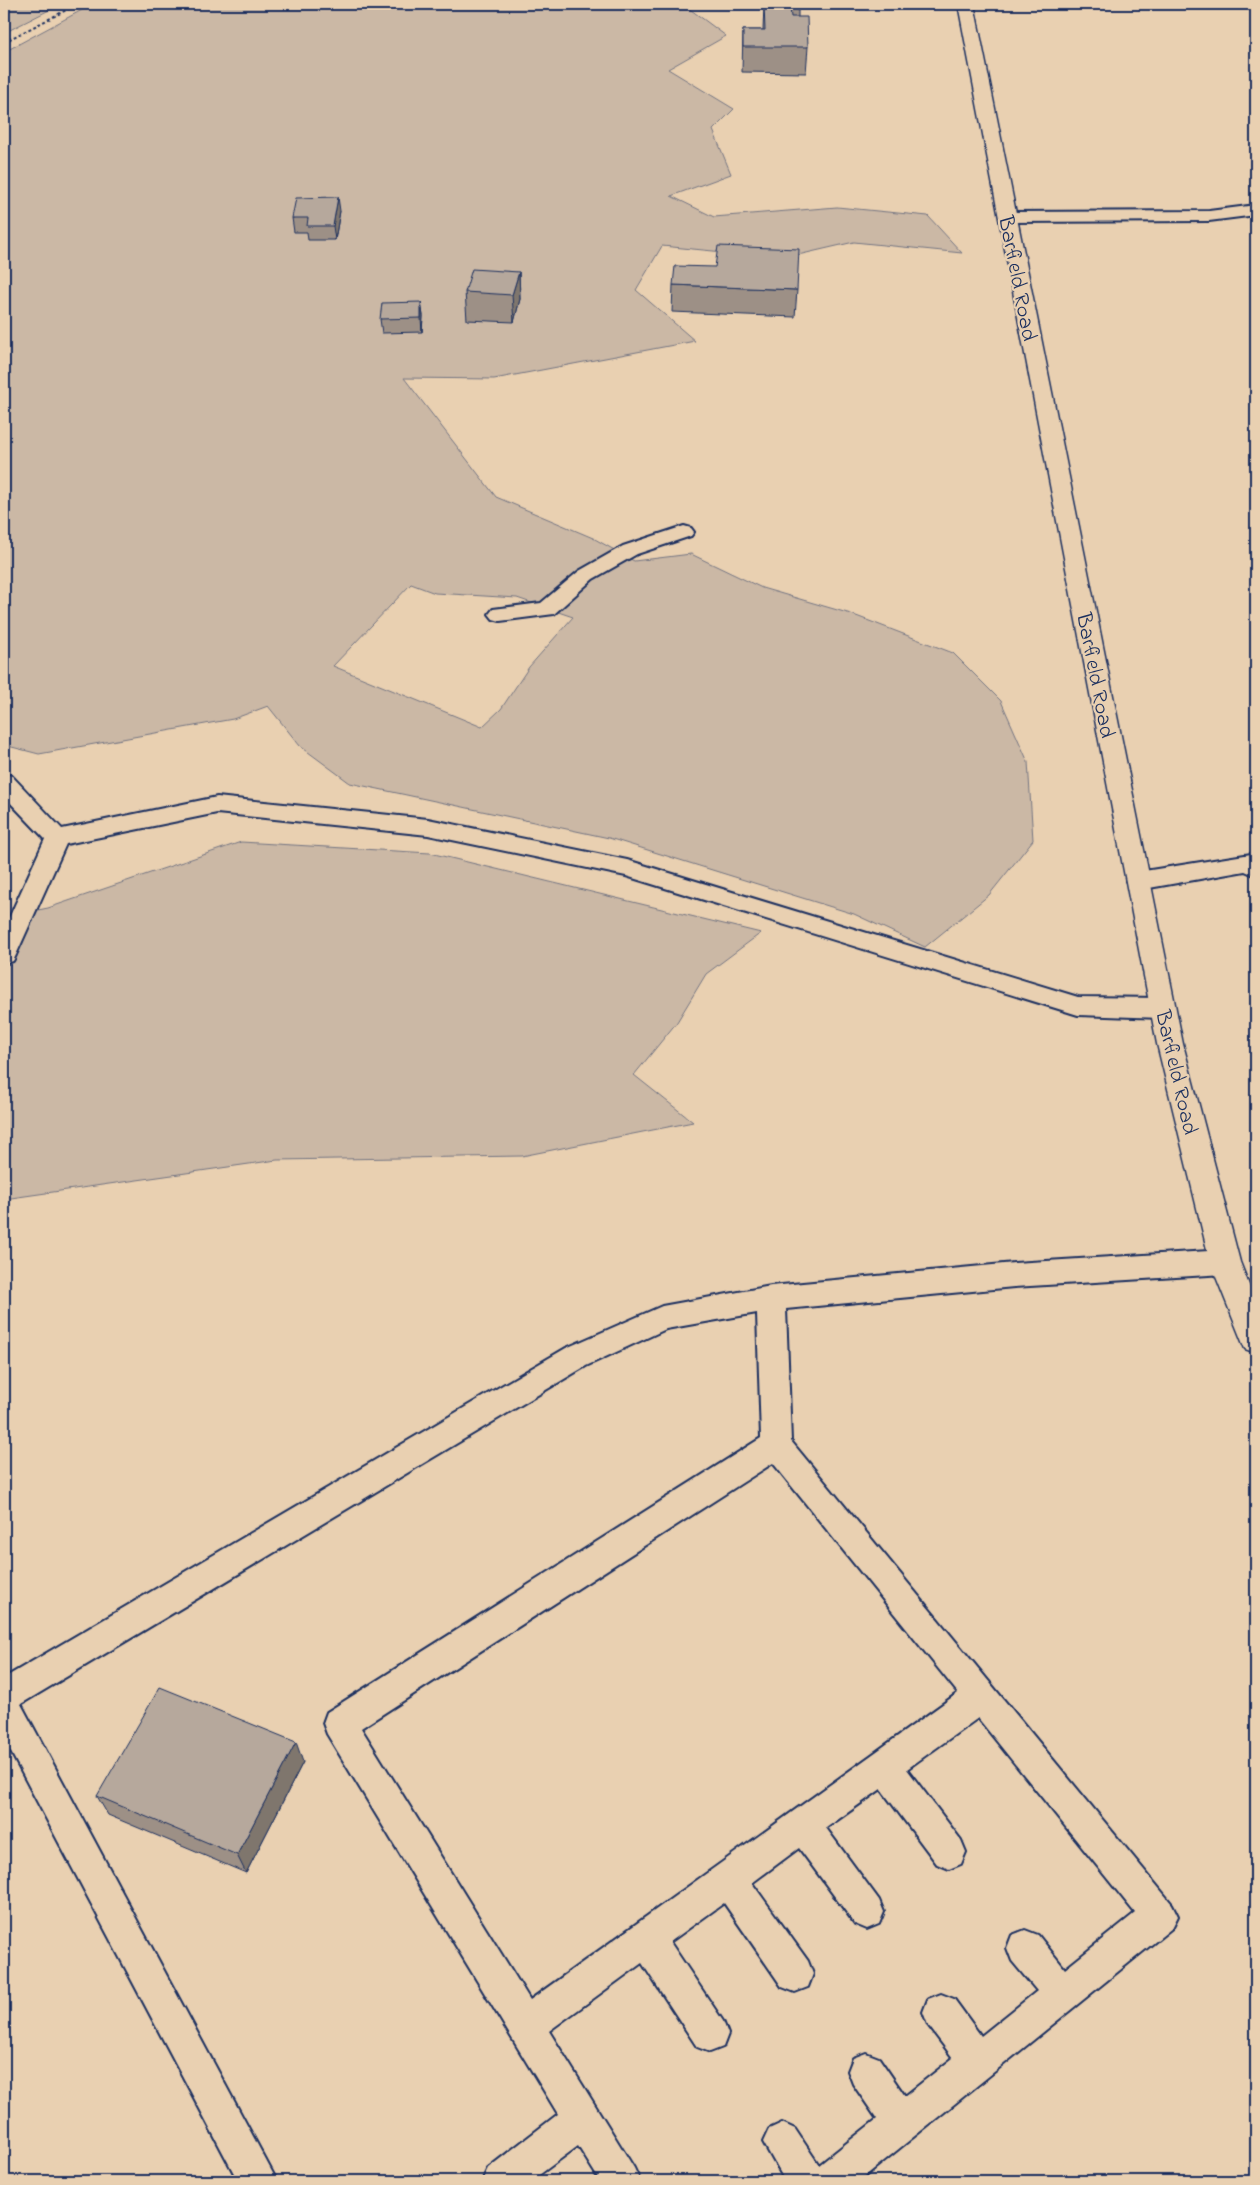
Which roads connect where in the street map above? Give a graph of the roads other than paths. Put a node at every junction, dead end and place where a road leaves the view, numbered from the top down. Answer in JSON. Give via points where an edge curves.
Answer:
{"nodes":[{"id":1,"x":966,"y":4,"type":"edge"},
{"id":2,"x":1256,"y":210,"type":"edge"},
{"id":3,"x":1008,"y":217,"type":"junction"},
{"id":4,"x":684,"y":532,"type":"dead end"},
{"id":5,"x":500,"y":614,"type":"dead end"},
{"id":6,"x":4,"y":782,"type":"edge"},
{"id":7,"x":57,"y":838,"type":"junction"},
{"id":8,"x":1255,"y":863,"type":"edge"},
{"id":9,"x":1138,"y":882,"type":"junction"},
{"id":10,"x":4,"y":954,"type":"edge"},
{"id":11,"x":1162,"y":1008,"type":"junction"},
{"id":12,"x":1225,"y":1262,"type":"junction"},
{"id":13,"x":771,"y":1298,"type":"junction"},
{"id":14,"x":1256,"y":1340,"type":"edge"},
{"id":15,"x":776,"y":1445,"type":"junction"},
{"id":16,"x":4,"y":1696,"type":"edge"},
{"id":17,"x":981,"y":1696,"type":"junction"},
{"id":18,"x":4,"y":1706,"type":"edge"},
{"id":19,"x":884,"y":1766,"type":"junction"},
{"id":20,"x":804,"y":1825,"type":"junction"},
{"id":21,"x":949,"y":1852,"type":"dead end"},
{"id":22,"x":728,"y":1879,"type":"junction"},
{"id":23,"x":867,"y":1912,"type":"dead end"},
{"id":24,"x":646,"y":1938,"type":"junction"},
{"id":25,"x":1025,"y":1948,"type":"dead end"},
{"id":26,"x":795,"y":1974,"type":"dead end"},
{"id":27,"x":1062,"y":1994,"type":"junction"},
{"id":28,"x":941,"y":2012,"type":"dead end"},
{"id":29,"x":526,"y":2026,"type":"junction"},
{"id":30,"x":710,"y":2034,"type":"dead end"},
{"id":31,"x":978,"y":2062,"type":"junction"},
{"id":32,"x":866,"y":2071,"type":"dead end"},
{"id":33,"x":582,"y":2119,"type":"junction"},
{"id":34,"x":902,"y":2124,"type":"junction"},
{"id":35,"x":782,"y":2142,"type":"dead end"},
{"id":36,"x":258,"y":2181,"type":"edge"},
{"id":37,"x":501,"y":2181,"type":"edge"},
{"id":38,"x":621,"y":2181,"type":"edge"},
{"id":39,"x":807,"y":2181,"type":"edge"},
{"id":40,"x":829,"y":2181,"type":"edge"}],
"edges":[{"from":1,"to":3,"type":"street","name":"Barfield Road"},
{"from":2,"to":3,"type":"lane","via":[[1210,216]]},
{"from":3,"to":9,"type":"street","name":"Barfield Road"},
{"from":4,"to":5,"type":"lane","via":[[630,550],[586,575],[547,609]]},
{"from":6,"to":7,"type":"lane"},
{"from":7,"to":10,"type":"lane"},
{"from":7,"to":11,"type":"lane","via":[[217,806],[428,827],[627,868],[1078,1006]]},
{"from":8,"to":9,"type":"lane"},
{"from":9,"to":11,"type":"street","name":"Barfield Road"},
{"from":11,"to":12,"type":"street","name":"Barfield Road"},
{"from":12,"to":13,"type":"lane","via":[[1014,1275]]},
{"from":12,"to":14,"type":"street","name":"Barfield Road"},
{"from":13,"to":15,"type":"lane"},
{"from":13,"to":16,"type":"lane","via":[[662,1318],[576,1357]]},
{"from":15,"to":17,"type":"lane"},
{"from":15,"to":29,"type":"lane","via":[[339,1723]]},
{"from":17,"to":19,"type":"lane"},
{"from":17,"to":27,"type":"lane","via":[[1160,1916]]},
{"from":18,"to":36,"type":"lane"},
{"from":19,"to":20,"type":"lane"},
{"from":19,"to":21,"type":"lane"},
{"from":20,"to":22,"type":"lane"},
{"from":20,"to":23,"type":"lane"},
{"from":22,"to":24,"type":"lane"},
{"from":22,"to":26,"type":"lane"},
{"from":24,"to":29,"type":"lane"},
{"from":24,"to":30,"type":"lane"},
{"from":25,"to":27,"type":"lane"},
{"from":27,"to":31,"type":"lane"},
{"from":28,"to":31,"type":"lane"},
{"from":29,"to":33,"type":"lane"},
{"from":31,"to":34,"type":"lane"},
{"from":32,"to":34,"type":"lane"},
{"from":33,"to":37,"type":"lane"},
{"from":33,"to":38,"type":"lane"},
{"from":34,"to":40,"type":"lane"},
{"from":35,"to":39,"type":"lane"}]}
